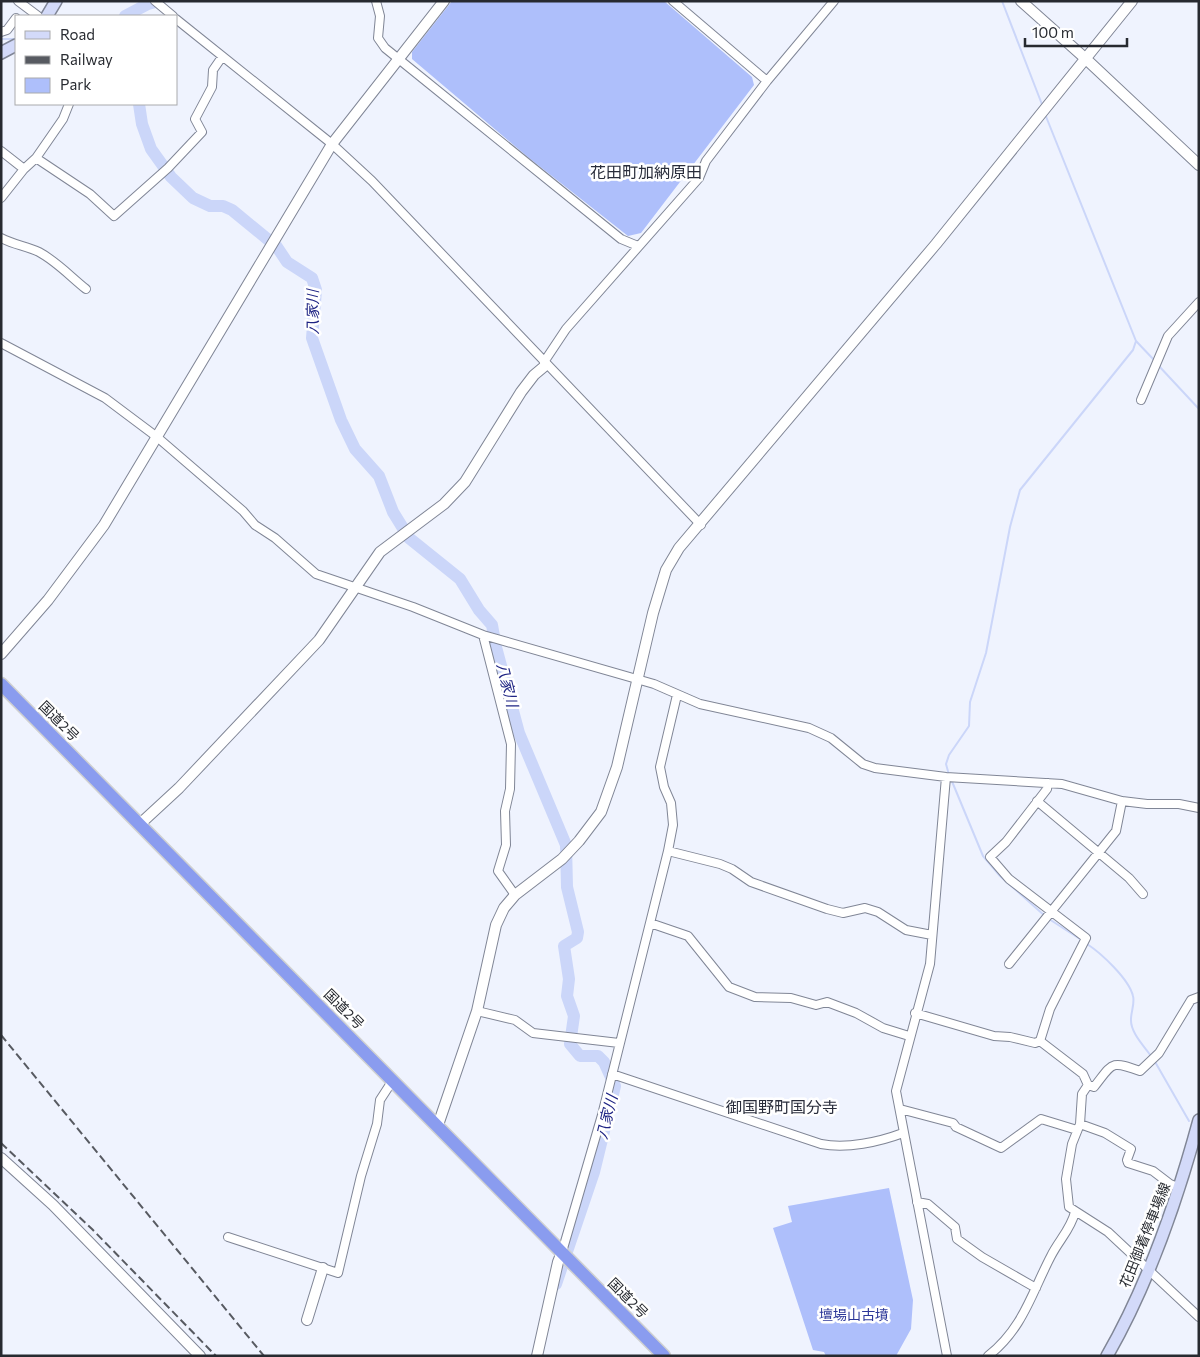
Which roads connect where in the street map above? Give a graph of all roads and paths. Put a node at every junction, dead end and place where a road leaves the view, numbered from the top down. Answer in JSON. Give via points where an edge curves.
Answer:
{"nodes":[{"id":1,"x":56,"y":1,"type":"edge"},
{"id":2,"x":155,"y":1,"type":"edge"},
{"id":3,"x":376,"y":1,"type":"edge"},
{"id":4,"x":444,"y":1,"type":"edge"},
{"id":5,"x":673,"y":1,"type":"edge"},
{"id":6,"x":834,"y":1,"type":"edge"},
{"id":7,"x":1021,"y":1,"type":"edge"},
{"id":8,"x":1132,"y":1,"type":"edge"},
{"id":9,"x":22,"y":3,"type":"edge"},
{"id":10,"x":18,"y":15,"type":"edge"},
{"id":11,"x":37,"y":15,"type":"edge"},
{"id":12,"x":48,"y":15,"type":"edge"},
{"id":13,"x":172,"y":15,"type":"edge"},
{"id":14,"x":15,"y":20,"type":"edge"},
{"id":15,"x":178,"y":24,"type":"edge"},
{"id":16,"x":1,"y":32,"type":"edge"},
{"id":17,"x":15,"y":46,"type":"edge"},
{"id":18,"x":1,"y":53,"type":"edge"},
{"id":19,"x":222,"y":57,"type":"junction"},
{"id":20,"x":399,"y":58,"type":"junction"},
{"id":21,"x":1086,"y":58,"type":"junction"},
{"id":22,"x":767,"y":81,"type":"junction"},
{"id":23,"x":69,"y":105,"type":"edge"},
{"id":24,"x":332,"y":144,"type":"junction"},
{"id":25,"x":1,"y":151,"type":"edge"},
{"id":26,"x":36,"y":158,"type":"junction"},
{"id":27,"x":1199,"y":165,"type":"edge"},
{"id":28,"x":24,"y":169,"type":"junction"},
{"id":29,"x":1,"y":198,"type":"edge"},
{"id":30,"x":1,"y":238,"type":"edge"},
{"id":31,"x":638,"y":246,"type":"junction"},
{"id":32,"x":86,"y":289,"type":"dead end"},
{"id":33,"x":1199,"y":302,"type":"edge"},
{"id":34,"x":1,"y":343,"type":"edge"},
{"id":35,"x":545,"y":364,"type":"junction"},
{"id":36,"x":1141,"y":400,"type":"dead end"},
{"id":37,"x":157,"y":437,"type":"junction"},
{"id":38,"x":701,"y":524,"type":"junction"},
{"id":39,"x":355,"y":589,"type":"junction"},
{"id":40,"x":483,"y":635,"type":"junction"},
{"id":41,"x":1,"y":654,"type":"edge"},
{"id":42,"x":638,"y":679,"type":"junction"},
{"id":43,"x":1,"y":684,"type":"edge"},
{"id":44,"x":678,"y":695,"type":"junction"},
{"id":45,"x":946,"y":777,"type":"junction"},
{"id":46,"x":1048,"y":783,"type":"junction"},
{"id":47,"x":1037,"y":801,"type":"junction"},
{"id":48,"x":1122,"y":801,"type":"junction"},
{"id":49,"x":1199,"y":808,"type":"edge"},
{"id":50,"x":140,"y":824,"type":"junction"},
{"id":51,"x":668,"y":851,"type":"junction"},
{"id":52,"x":1098,"y":853,"type":"junction"},
{"id":53,"x":1144,"y":894,"type":"dead end"},
{"id":54,"x":515,"y":895,"type":"junction"},
{"id":55,"x":1051,"y":911,"type":"junction"},
{"id":56,"x":650,"y":923,"type":"junction"},
{"id":57,"x":932,"y":935,"type":"junction"},
{"id":58,"x":1010,"y":964,"type":"dead end"},
{"id":59,"x":1199,"y":997,"type":"edge"},
{"id":60,"x":477,"y":1011,"type":"junction"},
{"id":61,"x":915,"y":1013,"type":"junction"},
{"id":62,"x":909,"y":1036,"type":"junction"},
{"id":63,"x":1040,"y":1041,"type":"junction"},
{"id":64,"x":619,"y":1043,"type":"junction"},
{"id":65,"x":612,"y":1074,"type":"junction"},
{"id":66,"x":393,"y":1080,"type":"junction"},
{"id":67,"x":1088,"y":1085,"type":"junction"},
{"id":68,"x":900,"y":1109,"type":"junction"},
{"id":69,"x":1199,"y":1120,"type":"edge"},
{"id":70,"x":438,"y":1125,"type":"junction"},
{"id":71,"x":1078,"y":1127,"type":"junction"},
{"id":72,"x":903,"y":1133,"type":"junction"},
{"id":73,"x":1,"y":1158,"type":"edge"},
{"id":74,"x":1180,"y":1188,"type":"junction"},
{"id":75,"x":917,"y":1202,"type":"junction"},
{"id":76,"x":1075,"y":1212,"type":"junction"},
{"id":77,"x":228,"y":1237,"type":"dead end"},
{"id":78,"x":562,"y":1252,"type":"junction"},
{"id":79,"x":323,"y":1268,"type":"junction"},
{"id":80,"x":1148,"y":1271,"type":"junction"},
{"id":81,"x":1036,"y":1288,"type":"junction"},
{"id":82,"x":1199,"y":1317,"type":"edge"},
{"id":83,"x":307,"y":1320,"type":"dead end"},
{"id":84,"x":197,"y":1355,"type":"edge"},
{"id":85,"x":537,"y":1356,"type":"edge"},
{"id":86,"x":664,"y":1356,"type":"edge"},
{"id":87,"x":947,"y":1356,"type":"edge"},
{"id":88,"x":988,"y":1356,"type":"edge"},
{"id":89,"x":1107,"y":1356,"type":"edge"}],
"edges":[{"from":1,"to":12,"type":"main road"},
{"from":2,"to":13,"type":"street"},
{"from":3,"to":20,"type":"street","via":[[380,16],[378,38],[384,48]]},
{"from":4,"to":20,"type":"street"},
{"from":5,"to":22,"type":"street"},
{"from":6,"to":22,"type":"street"},
{"from":7,"to":21,"type":"street"},
{"from":8,"to":21,"type":"street"},
{"from":9,"to":10,"type":"street"},
{"from":9,"to":11,"type":"street"},
{"from":14,"to":16,"type":"street"},
{"from":15,"to":19,"type":"street"},
{"from":17,"to":18,"type":"main road"},
{"from":19,"to":24,"type":"street"},
{"from":19,"to":26,"type":"street","via":[[213,70],[212,87],[195,119],[202,132],[168,168],[114,216],[90,194]]},
{"from":20,"to":24,"type":"street"},
{"from":20,"to":31,"type":"street","via":[[621,239]]},
{"from":21,"to":27,"type":"street"},
{"from":21,"to":38,"type":"street","via":[[936,244]]},
{"from":22,"to":31,"type":"street","via":[[706,162],[699,178]]},
{"from":23,"to":26,"type":"street","via":[[63,119]]},
{"from":24,"to":35,"type":"street","via":[[372,181]]},
{"from":24,"to":37,"type":"street"},
{"from":25,"to":28,"type":"street"},
{"from":26,"to":28,"type":"street"},
{"from":28,"to":29,"type":"street"},
{"from":30,"to":32,"type":"street","via":[[40,253]]},
{"from":31,"to":35,"type":"street","via":[[566,329]]},
{"from":33,"to":36,"type":"street","via":[[1168,336]]},
{"from":34,"to":37,"type":"street","via":[[105,398]]},
{"from":35,"to":38,"type":"street"},
{"from":35,"to":39,"type":"street","via":[[521,392],[465,482],[444,504],[380,552]]},
{"from":37,"to":39,"type":"street","via":[[243,511],[255,526],[275,538],[316,574]]},
{"from":37,"to":41,"type":"street","via":[[104,525],[48,600]]},
{"from":38,"to":42,"type":"street","via":[[679,548],[666,570]]},
{"from":39,"to":40,"type":"street","via":[[413,607]]},
{"from":39,"to":50,"type":"street","via":[[319,640],[180,788]]},
{"from":40,"to":42,"type":"street"},
{"from":40,"to":54,"type":"street","via":[[511,744],[510,789],[505,811],[506,845],[498,871]]},
{"from":42,"to":44,"type":"street"},
{"from":42,"to":54,"type":"street","via":[[601,812],[562,859]]},
{"from":43,"to":50,"type":"highway","name":"国道2号"},
{"from":44,"to":45,"type":"street","via":[[700,704],[809,728],[831,738],[862,764],[875,768]]},
{"from":44,"to":51,"type":"street","via":[[660,767],[671,803],[673,825]]},
{"from":45,"to":46,"type":"street"},
{"from":45,"to":57,"type":"street"},
{"from":46,"to":47,"type":"street"},
{"from":46,"to":48,"type":"street"},
{"from":47,"to":52,"type":"street"},
{"from":47,"to":55,"type":"street","via":[[1006,842],[990,857],[1009,879]]},
{"from":48,"to":49,"type":"street"},
{"from":48,"to":52,"type":"street","via":[[1116,831]]},
{"from":50,"to":66,"type":"highway","name":"国道2号"},
{"from":51,"to":56,"type":"street"},
{"from":51,"to":57,"type":"street","via":[[720,864],[751,882],[827,909],[843,913],[865,908],[878,912],[906,930]]},
{"from":52,"to":53,"type":"street"},
{"from":52,"to":55,"type":"street"},
{"from":54,"to":60,"type":"street","via":[[496,925]]},
{"from":55,"to":58,"type":"street"},
{"from":55,"to":63,"type":"street","via":[[1086,938],[1050,1010]]},
{"from":56,"to":62,"type":"street","via":[[688,936],[729,987],[755,997],[791,998],[816,1005],[827,1002],[883,1028]]},
{"from":56,"to":64,"type":"street"},
{"from":57,"to":61,"type":"street","via":[[930,964]]},
{"from":59,"to":67,"type":"street","via":[[1191,1000],[1159,1052],[1140,1071],[1119,1063],[1112,1065],[1094,1086]]},
{"from":60,"to":64,"type":"street","via":[[515,1020],[533,1033]]},
{"from":60,"to":70,"type":"street"},
{"from":61,"to":62,"type":"street"},
{"from":61,"to":63,"type":"street","via":[[994,1036],[1035,1043]]},
{"from":62,"to":68,"type":"street","via":[[896,1091]]},
{"from":63,"to":67,"type":"street","via":[[1083,1074]]},
{"from":64,"to":65,"type":"street"},
{"from":65,"to":72,"type":"street","via":[[821,1144],[837,1147]]},
{"from":65,"to":78,"type":"street"},
{"from":66,"to":70,"type":"highway","name":"国道2号"},
{"from":66,"to":79,"type":"street","via":[[380,1100],[377,1124],[338,1273]]},
{"from":67,"to":71,"type":"street","via":[[1082,1094]]},
{"from":68,"to":71,"type":"street","via":[[953,1123],[1001,1148],[1041,1119]]},
{"from":68,"to":72,"type":"street"},
{"from":69,"to":74,"type":"main road","name":"花田御着停車場線"},
{"from":70,"to":78,"type":"highway","name":"国道2号"},
{"from":71,"to":74,"type":"street","via":[[1105,1133],[1131,1149],[1128,1163],[1153,1171]]},
{"from":71,"to":76,"type":"street","via":[[1066,1179],[1069,1207]]},
{"from":72,"to":75,"type":"street"},
{"from":73,"to":84,"type":"street","via":[[54,1205]]},
{"from":74,"to":80,"type":"main road","name":"花田御着停車場線"},
{"from":75,"to":81,"type":"street","via":[[928,1204],[955,1227],[957,1239]]},
{"from":75,"to":87,"type":"street"},
{"from":76,"to":80,"type":"street","via":[[1103,1228]]},
{"from":76,"to":81,"type":"street","via":[[1072,1224],[1052,1254]]},
{"from":77,"to":79,"type":"street"},
{"from":78,"to":85,"type":"street"},
{"from":78,"to":86,"type":"highway","name":"国道2号"},
{"from":79,"to":83,"type":"street"},
{"from":80,"to":82,"type":"street"},
{"from":80,"to":89,"type":"main road","name":"花田御着停車場線"},
{"from":81,"to":88,"type":"street","via":[[1019,1325]]}]}
